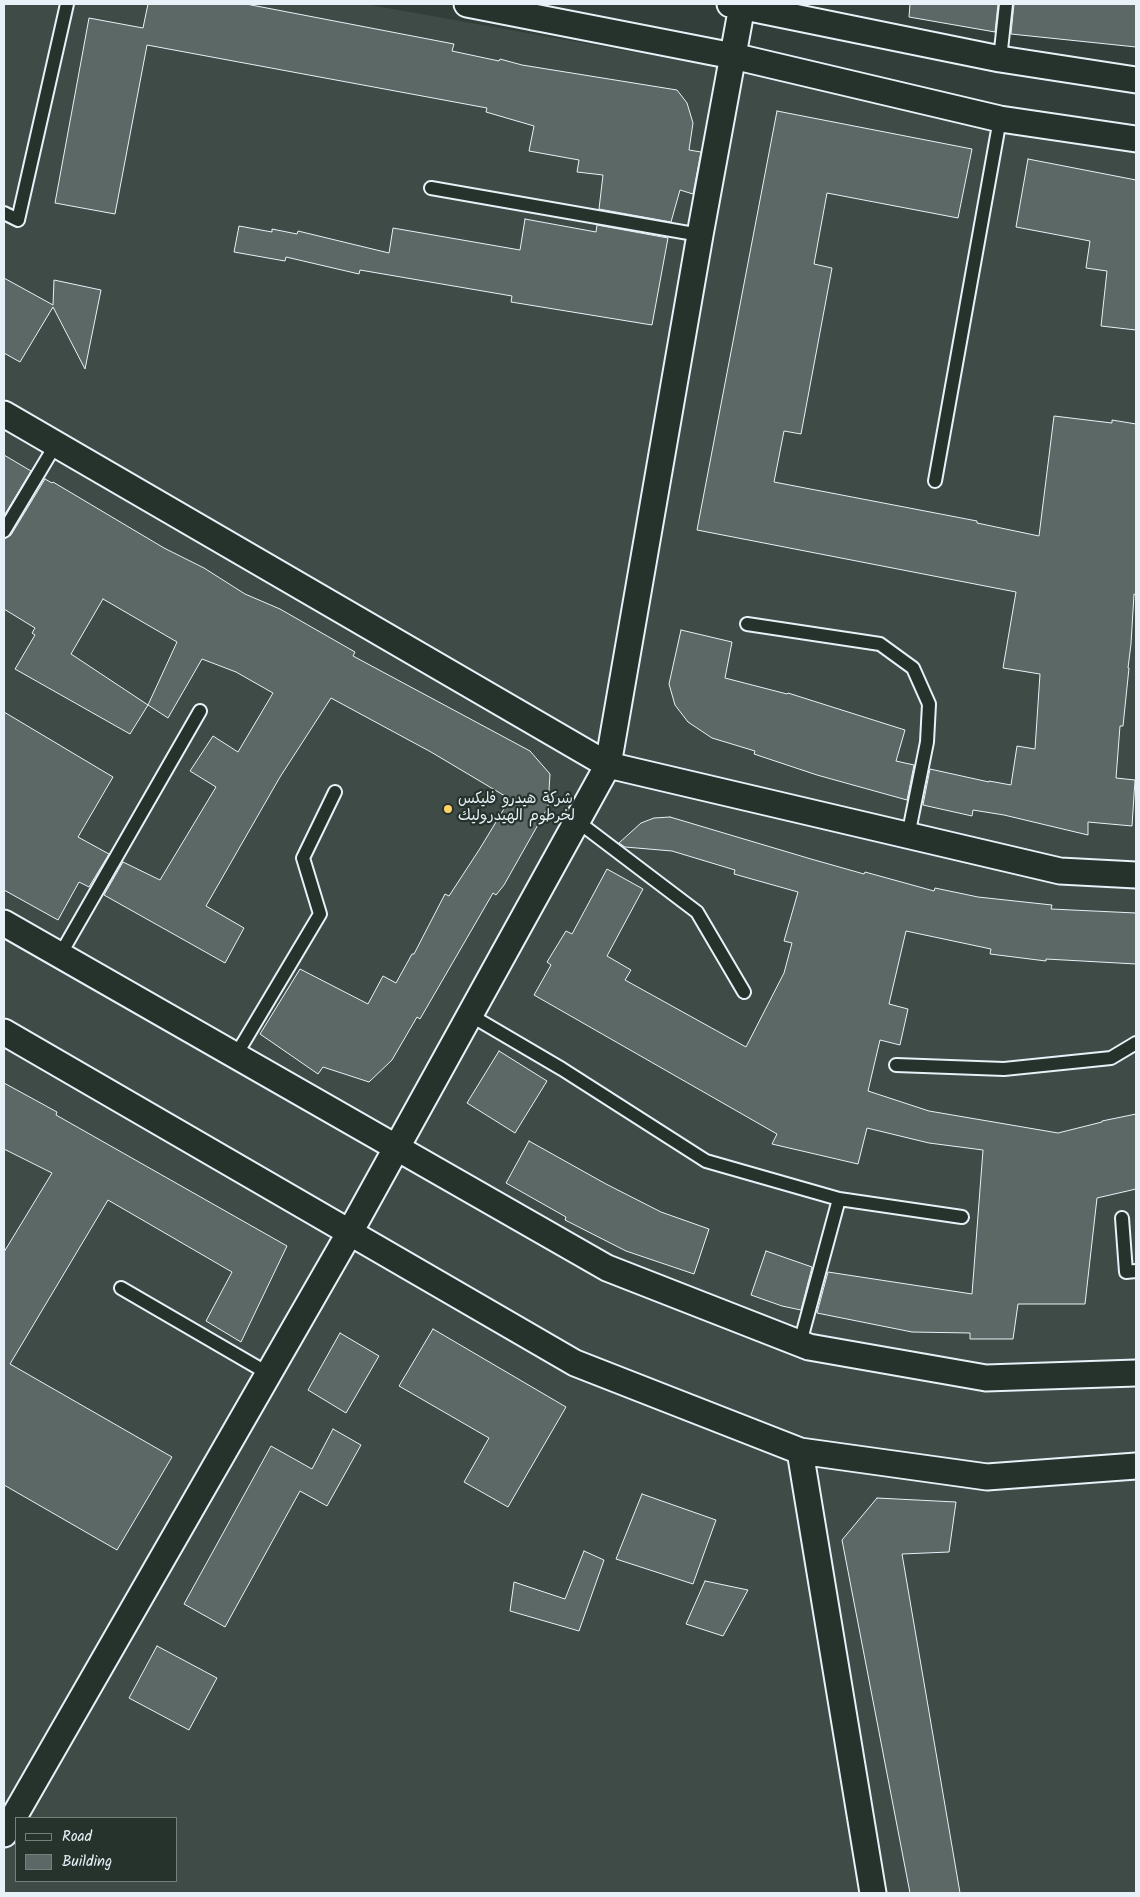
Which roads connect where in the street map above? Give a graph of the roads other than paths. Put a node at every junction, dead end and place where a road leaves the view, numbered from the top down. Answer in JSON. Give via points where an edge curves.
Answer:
{"nodes":[{"id":1,"x":67,"y":4,"type":"edge"},
{"id":2,"x":468,"y":4,"type":"edge"},
{"id":3,"x":1006,"y":4,"type":"edge"},
{"id":4,"x":736,"y":5,"type":"edge"},
{"id":5,"x":801,"y":10,"type":"edge"},
{"id":6,"x":732,"y":56,"type":"junction"},
{"id":7,"x":1000,"y":58,"type":"junction"},
{"id":8,"x":1136,"y":80,"type":"edge"},
{"id":9,"x":1000,"y":119,"type":"junction"},
{"id":10,"x":1136,"y":139,"type":"edge"},
{"id":11,"x":431,"y":188,"type":"dead end"},
{"id":12,"x":4,"y":212,"type":"edge"},
{"id":13,"x":700,"y":235,"type":"junction"},
{"id":14,"x":4,"y":414,"type":"edge"},
{"id":15,"x":56,"y":444,"type":"junction"},
{"id":16,"x":935,"y":481,"type":"dead end"},
{"id":17,"x":4,"y":531,"type":"edge"},
{"id":18,"x":747,"y":624,"type":"dead end"},
{"id":19,"x":200,"y":711,"type":"dead end"},
{"id":20,"x":608,"y":764,"type":"junction"},
{"id":21,"x":335,"y":792,"type":"dead end"},
{"id":22,"x":577,"y":821,"type":"junction"},
{"id":23,"x":908,"y":836,"type":"junction"},
{"id":24,"x":1136,"y":875,"type":"edge"},
{"id":25,"x":4,"y":922,"type":"edge"},
{"id":26,"x":60,"y":954,"type":"junction"},
{"id":27,"x":744,"y":992,"type":"dead end"},
{"id":28,"x":470,"y":1015,"type":"junction"},
{"id":29,"x":4,"y":1032,"type":"edge"},
{"id":30,"x":1136,"y":1043,"type":"edge"},
{"id":31,"x":236,"y":1055,"type":"junction"},
{"id":32,"x":896,"y":1065,"type":"dead end"},
{"id":33,"x":397,"y":1148,"type":"junction"},
{"id":34,"x":839,"y":1199,"type":"junction"},
{"id":35,"x":962,"y":1217,"type":"dead end"},
{"id":36,"x":1122,"y":1218,"type":"dead end"},
{"id":37,"x":350,"y":1232,"type":"junction"},
{"id":38,"x":1136,"y":1271,"type":"edge"},
{"id":39,"x":121,"y":1288,"type":"dead end"},
{"id":40,"x":800,"y":1343,"type":"junction"},
{"id":41,"x":1136,"y":1372,"type":"edge"},
{"id":42,"x":269,"y":1374,"type":"junction"},
{"id":43,"x":800,"y":1451,"type":"junction"},
{"id":44,"x":1136,"y":1466,"type":"edge"},
{"id":45,"x":4,"y":1834,"type":"edge"},
{"id":46,"x":873,"y":1893,"type":"edge"}],
"edges":[{"from":1,"to":12,"type":"lane","via":[[18,220]]},
{"from":2,"to":6,"type":"street"},
{"from":3,"to":7,"type":"lane"},
{"from":4,"to":5,"type":"street"},
{"from":4,"to":6,"type":"street"},
{"from":5,"to":7,"type":"street"},
{"from":6,"to":9,"type":"street"},
{"from":6,"to":13,"type":"street"},
{"from":7,"to":8,"type":"street"},
{"from":9,"to":10,"type":"street"},
{"from":9,"to":16,"type":"lane"},
{"from":11,"to":13,"type":"lane"},
{"from":13,"to":20,"type":"street"},
{"from":14,"to":15,"type":"street"},
{"from":15,"to":17,"type":"lane"},
{"from":15,"to":20,"type":"street"},
{"from":18,"to":23,"type":"lane","via":[[880,644],[913,668],[929,704],[927,742]]},
{"from":19,"to":26,"type":"lane"},
{"from":20,"to":22,"type":"street"},
{"from":20,"to":23,"type":"street"},
{"from":21,"to":31,"type":"lane","via":[[303,858],[320,914]]},
{"from":22,"to":27,"type":"lane","via":[[697,912]]},
{"from":22,"to":28,"type":"street"},
{"from":23,"to":24,"type":"street","via":[[1060,871]]},
{"from":25,"to":26,"type":"street"},
{"from":26,"to":31,"type":"street"},
{"from":28,"to":33,"type":"street"},
{"from":28,"to":34,"type":"lane","via":[[706,1161]]},
{"from":29,"to":37,"type":"street"},
{"from":30,"to":32,"type":"lane","via":[[1112,1058],[1004,1069]]},
{"from":31,"to":33,"type":"street"},
{"from":33,"to":37,"type":"street"},
{"from":33,"to":40,"type":"street","via":[[607,1268]]},
{"from":34,"to":35,"type":"lane"},
{"from":34,"to":40,"type":"lane"},
{"from":36,"to":38,"type":"lane","via":[[1126,1272]]},
{"from":37,"to":42,"type":"street"},
{"from":37,"to":43,"type":"street","via":[[575,1363]]},
{"from":39,"to":42,"type":"lane"},
{"from":40,"to":41,"type":"street","via":[[986,1378]]},
{"from":42,"to":45,"type":"street"},
{"from":43,"to":44,"type":"street","via":[[988,1477]]},
{"from":43,"to":46,"type":"street"}]}
